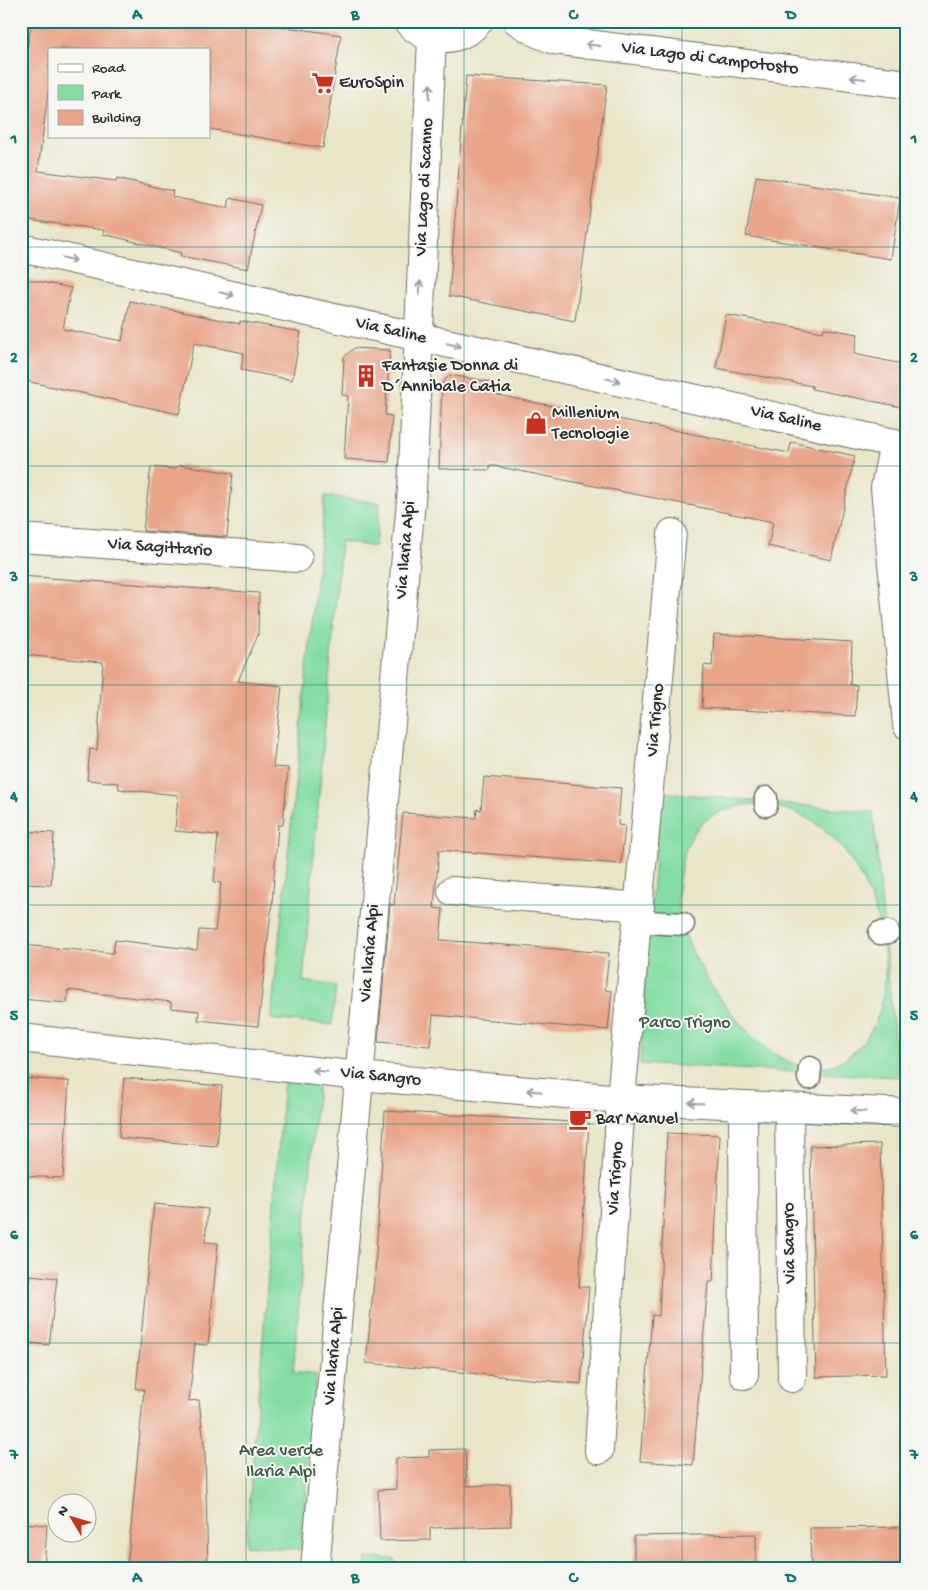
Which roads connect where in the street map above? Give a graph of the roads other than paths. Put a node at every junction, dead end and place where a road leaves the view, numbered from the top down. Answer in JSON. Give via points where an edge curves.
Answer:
{"nodes":[{"id":1,"x":408,"y":21,"type":"edge"},
{"id":2,"x":480,"y":21,"type":"edge"},
{"id":3,"x":517,"y":21,"type":"edge"},
{"id":4,"x":432,"y":38,"type":"junction"},
{"id":5,"x":907,"y":84,"type":"edge"},
{"id":6,"x":21,"y":248,"type":"edge"},
{"id":7,"x":418,"y":337,"type":"junction"},
{"id":8,"x":900,"y":444,"type":"edge"},
{"id":9,"x":672,"y":533,"type":"dead end"},
{"id":10,"x":21,"y":538,"type":"edge"},
{"id":11,"x":298,"y":558,"type":"dead end"},
{"id":12,"x":907,"y":724,"type":"edge"},
{"id":13,"x":452,"y":891,"type":"dead end"},
{"id":14,"x":644,"y":914,"type":"junction"},
{"id":15,"x":683,"y":924,"type":"dead end"},
{"id":16,"x":21,"y":1038,"type":"edge"},
{"id":17,"x":359,"y":1076,"type":"junction"},
{"id":18,"x":621,"y":1099,"type":"junction"},
{"id":19,"x":743,"y":1105,"type":"junction"},
{"id":20,"x":789,"y":1108,"type":"junction"},
{"id":21,"x":907,"y":1113,"type":"edge"},
{"id":22,"x":744,"y":1375,"type":"dead end"},
{"id":23,"x":792,"y":1378,"type":"dead end"},
{"id":24,"x":599,"y":1450,"type":"dead end"},
{"id":25,"x":314,"y":1569,"type":"edge"}],
"edges":[{"from":1,"to":4,"type":"street"},
{"from":2,"to":4,"type":"street","via":[[457,37]]},
{"from":5,"to":3,"type":"street","name":"Via Lago di Campotosto","one_way":true,"via":[[554,40]]},
{"from":7,"to":4,"type":"street","name":"Via Lago di Scanno","one_way":true},
{"from":6,"to":7,"type":"street","name":"Via Saline","one_way":true},
{"from":7,"to":8,"type":"street","name":"Via Saline","one_way":true},
{"from":7,"to":17,"type":"street","name":"Via Ilaria Alpi","via":[[412,489]]},
{"from":8,"to":12,"type":"street","via":[[884,488]]},
{"from":9,"to":14,"type":"street","name":"Via Trigno"},
{"from":10,"to":11,"type":"street","name":"Via Sagittario"},
{"from":13,"to":14,"type":"street"},
{"from":14,"to":15,"type":"street"},
{"from":14,"to":18,"type":"street","name":"Via Trigno"},
{"from":17,"to":16,"type":"street","name":"Via Sangro","one_way":true},
{"from":18,"to":17,"type":"street","name":"Via Sangro","one_way":true},
{"from":17,"to":25,"type":"street","name":"Via Ilaria Alpi"},
{"from":19,"to":18,"type":"street","name":"Via Sangro","one_way":true},
{"from":18,"to":24,"type":"street","name":"Via Trigno"},
{"from":19,"to":20,"type":"street","name":"Via Sangro"},
{"from":19,"to":22,"type":"street"},
{"from":21,"to":20,"type":"street","name":"Via Sangro","one_way":true},
{"from":20,"to":23,"type":"street","name":"Via Sangro"}]}
